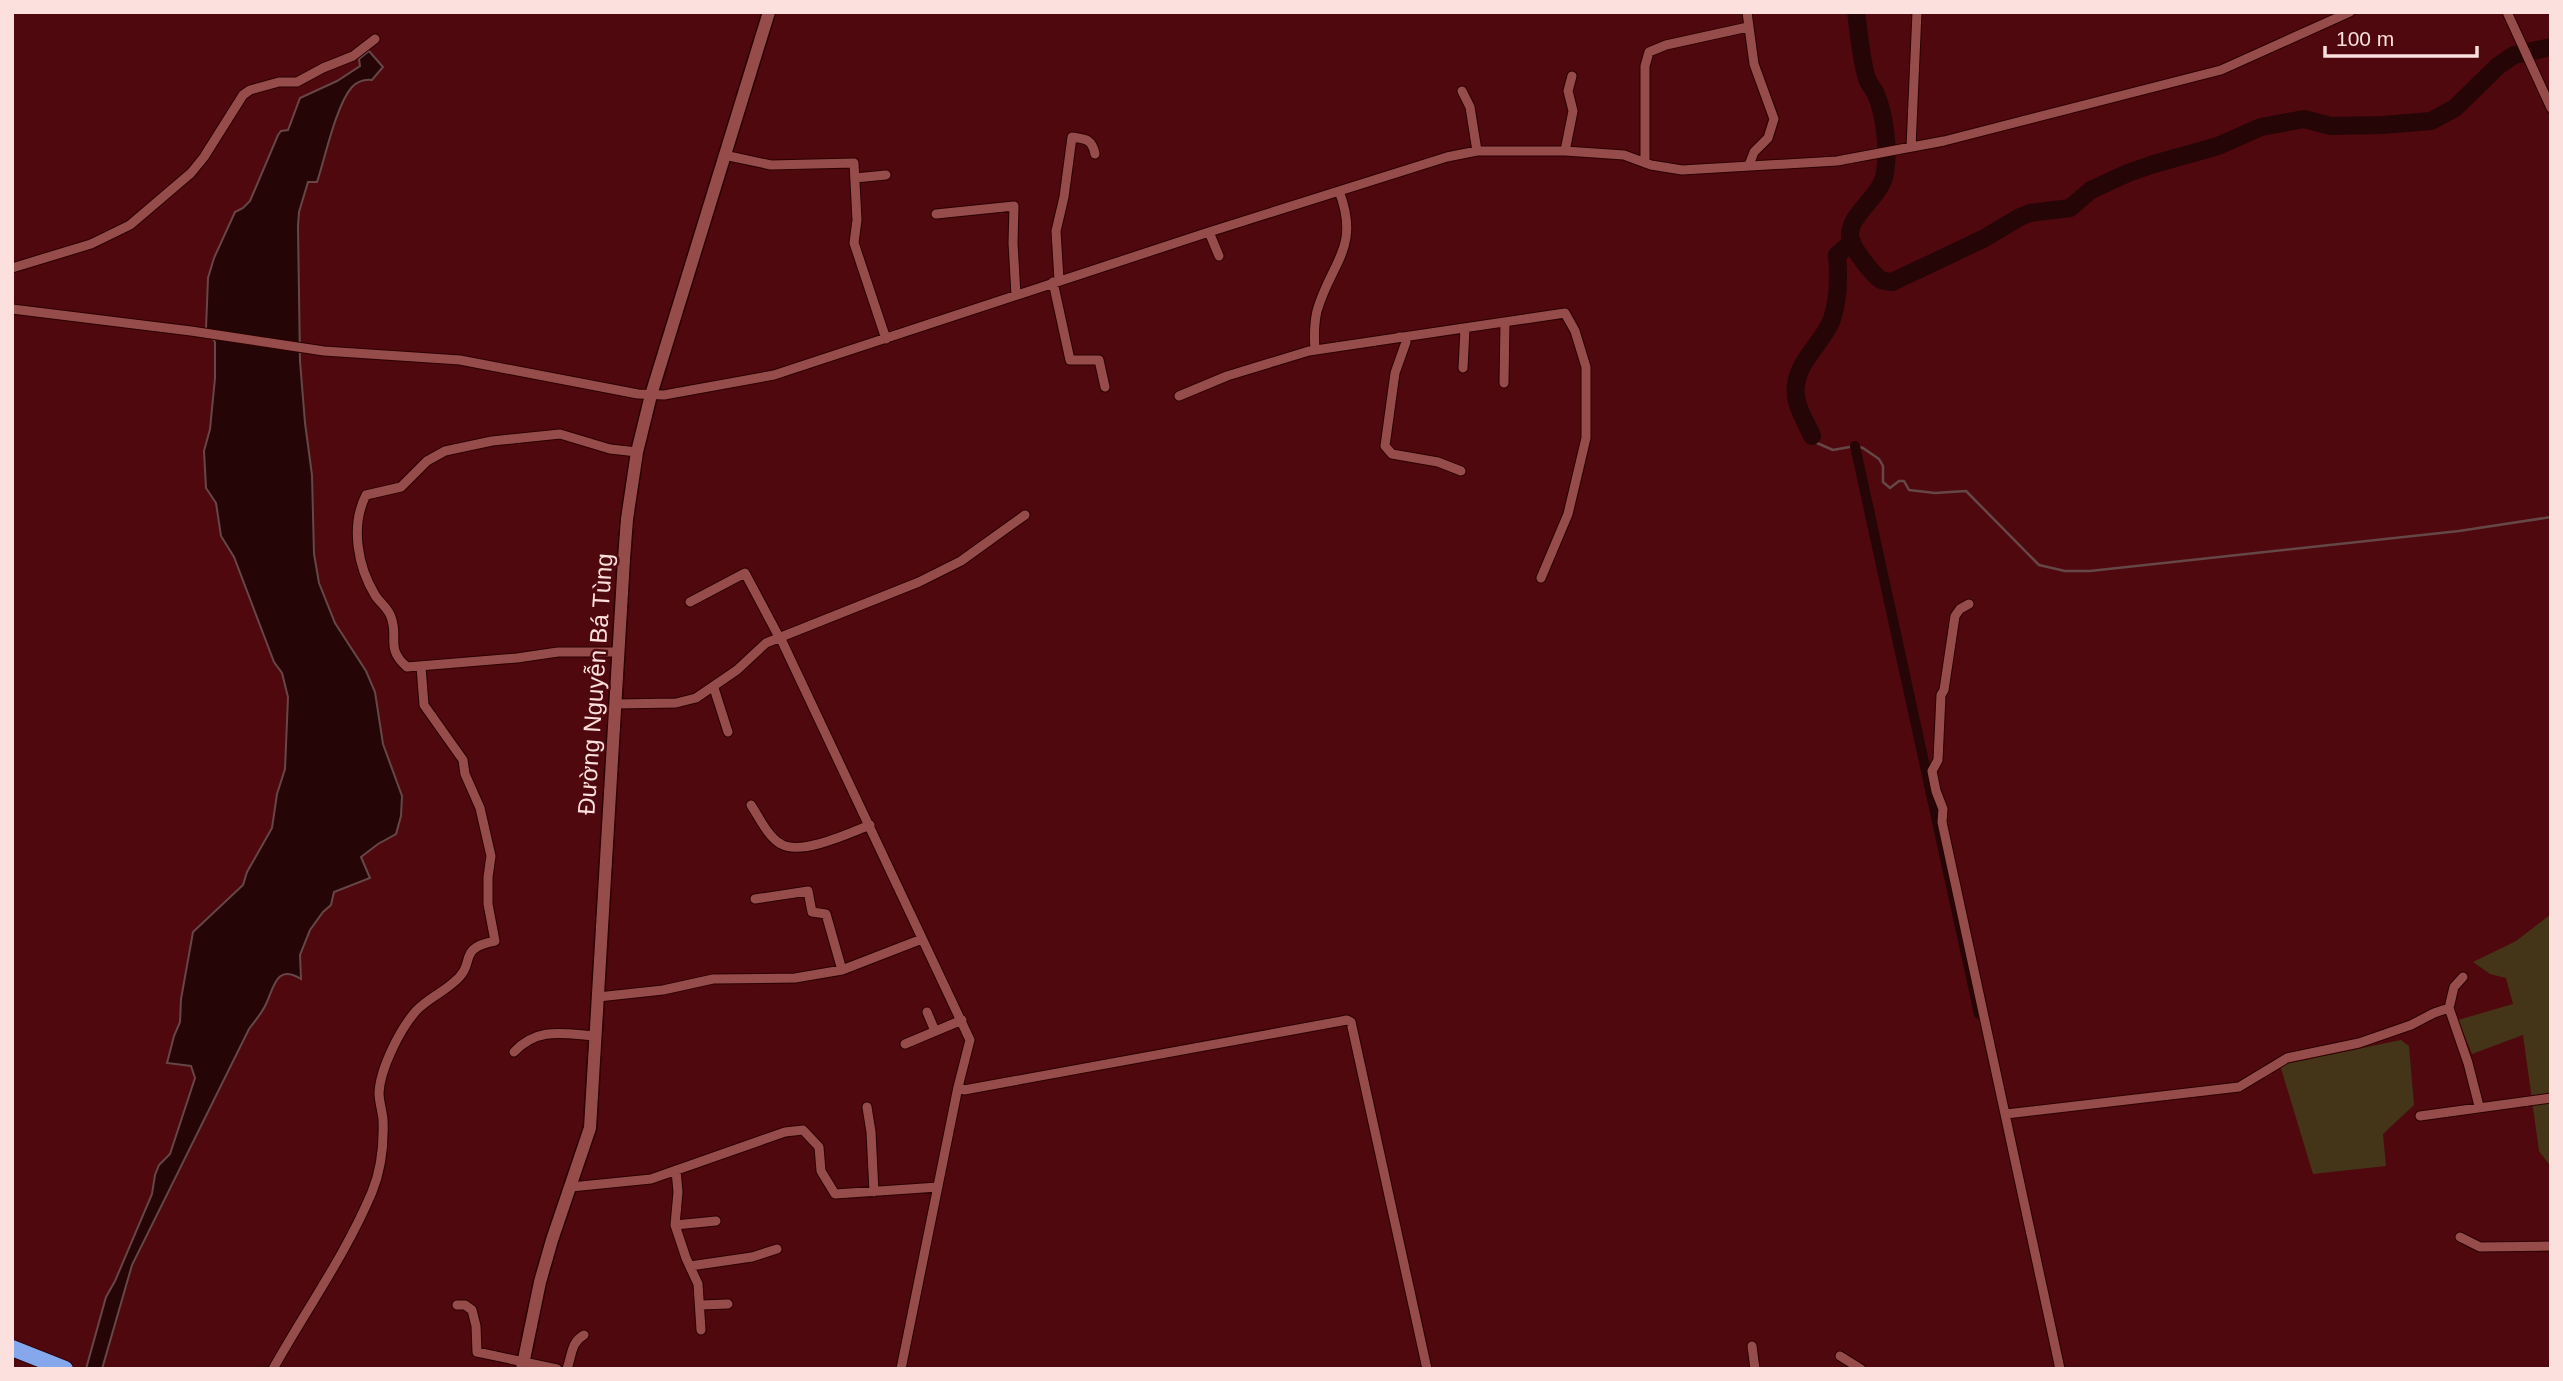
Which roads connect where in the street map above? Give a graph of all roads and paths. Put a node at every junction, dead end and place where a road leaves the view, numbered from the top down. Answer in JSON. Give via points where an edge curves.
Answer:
{"nodes":[{"id":1,"x":769,"y":12,"type":"edge"},
{"id":2,"x":1747,"y":12,"type":"edge"},
{"id":3,"x":1917,"y":12,"type":"edge"},
{"id":4,"x":2350,"y":12,"type":"edge"},
{"id":5,"x":2507,"y":12,"type":"edge"},
{"id":6,"x":1748,"y":27,"type":"junction"},
{"id":7,"x":375,"y":39,"type":"dead end"},
{"id":8,"x":1572,"y":76,"type":"dead end"},
{"id":9,"x":1462,"y":91,"type":"dead end"},
{"id":10,"x":2551,"y":108,"type":"edge"},
{"id":11,"x":1906,"y":148,"type":"junction"},
{"id":12,"x":725,"y":151,"type":"junction"},
{"id":13,"x":1565,"y":151,"type":"junction"},
{"id":14,"x":1477,"y":152,"type":"junction"},
{"id":15,"x":1095,"y":154,"type":"dead end"},
{"id":16,"x":1645,"y":163,"type":"junction"},
{"id":17,"x":1749,"y":165,"type":"junction"},
{"id":18,"x":886,"y":175,"type":"dead end"},
{"id":19,"x":855,"y":178,"type":"junction"},
{"id":20,"x":1339,"y":191,"type":"junction"},
{"id":21,"x":936,"y":214,"type":"dead end"},
{"id":22,"x":1209,"y":232,"type":"junction"},
{"id":23,"x":1219,"y":256,"type":"dead end"},
{"id":24,"x":12,"y":268,"type":"edge"},
{"id":25,"x":1056,"y":281,"type":"junction"},
{"id":26,"x":1016,"y":295,"type":"junction"},
{"id":27,"x":12,"y":309,"type":"edge"},
{"id":28,"x":1505,"y":323,"type":"junction"},
{"id":29,"x":1465,"y":329,"type":"junction"},
{"id":30,"x":1399,"y":337,"type":"junction"},
{"id":31,"x":886,"y":339,"type":"junction"},
{"id":32,"x":1315,"y":350,"type":"junction"},
{"id":33,"x":1463,"y":368,"type":"dead end"},
{"id":34,"x":1504,"y":383,"type":"dead end"},
{"id":35,"x":1105,"y":387,"type":"dead end"},
{"id":36,"x":651,"y":395,"type":"junction"},
{"id":37,"x":1179,"y":396,"type":"dead end"},
{"id":38,"x":636,"y":452,"type":"junction"},
{"id":39,"x":1461,"y":471,"type":"dead end"},
{"id":40,"x":1026,"y":515,"type":"dead end"},
{"id":41,"x":1541,"y":578,"type":"dead end"},
{"id":42,"x":690,"y":602,"type":"dead end"},
{"id":43,"x":1969,"y":604,"type":"dead end"},
{"id":44,"x":779,"y":637,"type":"junction"},
{"id":45,"x":618,"y":652,"type":"junction"},
{"id":46,"x":421,"y":667,"type":"junction"},
{"id":47,"x":713,"y":688,"type":"junction"},
{"id":48,"x":616,"y":704,"type":"junction"},
{"id":49,"x":728,"y":732,"type":"dead end"},
{"id":50,"x":751,"y":805,"type":"dead end"},
{"id":51,"x":870,"y":825,"type":"junction"},
{"id":52,"x":755,"y":899,"type":"dead end"},
{"id":53,"x":922,"y":939,"type":"junction"},
{"id":54,"x":842,"y":970,"type":"junction"},
{"id":55,"x":2463,"y":977,"type":"dead end"},
{"id":56,"x":598,"y":997,"type":"junction"},
{"id":57,"x":2449,"y":1008,"type":"junction"},
{"id":58,"x":927,"y":1012,"type":"dead end"},
{"id":59,"x":962,"y":1020,"type":"junction"},
{"id":60,"x":935,"y":1031,"type":"junction"},
{"id":61,"x":597,"y":1036,"type":"junction"},
{"id":62,"x":905,"y":1044,"type":"dead end"},
{"id":63,"x":514,"y":1052,"type":"dead end"},
{"id":64,"x":958,"y":1087,"type":"junction"},
{"id":65,"x":2551,"y":1098,"type":"edge"},
{"id":66,"x":2479,"y":1106,"type":"junction"},
{"id":67,"x":867,"y":1107,"type":"dead end"},
{"id":68,"x":2006,"y":1114,"type":"junction"},
{"id":69,"x":2420,"y":1116,"type":"dead end"},
{"id":70,"x":676,"y":1170,"type":"junction"},
{"id":71,"x":570,"y":1187,"type":"junction"},
{"id":72,"x":938,"y":1187,"type":"junction"},
{"id":73,"x":874,"y":1192,"type":"junction"},
{"id":74,"x":716,"y":1221,"type":"dead end"},
{"id":75,"x":675,"y":1225,"type":"junction"},
{"id":76,"x":2459,"y":1237,"type":"dead end"},
{"id":77,"x":2551,"y":1246,"type":"edge"},
{"id":78,"x":777,"y":1249,"type":"dead end"},
{"id":79,"x":690,"y":1266,"type":"junction"},
{"id":80,"x":728,"y":1304,"type":"dead end"},
{"id":81,"x":457,"y":1305,"type":"dead end"},
{"id":82,"x":700,"y":1305,"type":"junction"},
{"id":83,"x":701,"y":1331,"type":"dead end"},
{"id":84,"x":584,"y":1335,"type":"dead end"},
{"id":85,"x":1752,"y":1346,"type":"dead end"},
{"id":86,"x":12,"y":1348,"type":"edge"},
{"id":87,"x":1840,"y":1356,"type":"dead end"},
{"id":88,"x":58,"y":1366,"type":"edge"},
{"id":89,"x":523,"y":1366,"type":"edge"},
{"id":90,"x":273,"y":1369,"type":"edge"},
{"id":91,"x":557,"y":1369,"type":"edge"},
{"id":92,"x":567,"y":1369,"type":"edge"},
{"id":93,"x":901,"y":1369,"type":"edge"},
{"id":94,"x":1427,"y":1369,"type":"edge"},
{"id":95,"x":1755,"y":1369,"type":"edge"},
{"id":96,"x":1861,"y":1369,"type":"edge"},
{"id":97,"x":2060,"y":1369,"type":"edge"}],
"edges":[{"from":1,"to":12,"type":"main road","name":"Đường Nguyễn Bá Tùng"},
{"from":2,"to":6,"type":"street"},
{"from":3,"to":11,"type":"street"},
{"from":4,"to":11,"type":"street","via":[[2221,70]]},
{"from":5,"to":10,"type":"street"},
{"from":6,"to":16,"type":"street","via":[[1647,54]]},
{"from":6,"to":17,"type":"street","via":[[1758,76],[1774,119],[1768,138]]},
{"from":7,"to":24,"type":"street","via":[[353,56],[298,82],[279,82],[243,94],[191,173],[127,227],[91,244]]},
{"from":8,"to":13,"type":"street","via":[[1568,91],[1573,111]]},
{"from":9,"to":14,"type":"street","via":[[1470,107]]},
{"from":11,"to":17,"type":"street","via":[[1837,161]]},
{"from":12,"to":19,"type":"street","via":[[771,165],[854,163]]},
{"from":12,"to":36,"type":"main road","name":"Đường Nguyễn Bá Tùng"},
{"from":13,"to":14,"type":"street"},
{"from":13,"to":16,"type":"street","via":[[1624,155]]},
{"from":14,"to":20,"type":"street"},
{"from":15,"to":25,"type":"street","via":[[1090,140],[1072,137],[1056,231]]},
{"from":16,"to":17,"type":"street","via":[[1682,170]]},
{"from":18,"to":19,"type":"street"},
{"from":19,"to":31,"type":"street","via":[[853,243]]},
{"from":20,"to":22,"type":"street"},
{"from":20,"to":32,"type":"street","via":[[1346,209],[1347,240],[1317,310]]},
{"from":21,"to":26,"type":"street","via":[[1014,206]]},
{"from":22,"to":23,"type":"street"},
{"from":22,"to":25,"type":"street"},
{"from":25,"to":26,"type":"street"},
{"from":25,"to":35,"type":"street","via":[[1070,360],[1100,360]]},
{"from":26,"to":31,"type":"street"},
{"from":27,"to":36,"type":"street","via":[[324,351],[460,360]]},
{"from":28,"to":29,"type":"street"},
{"from":28,"to":34,"type":"street"},
{"from":28,"to":41,"type":"street","via":[[1565,313],[1586,368],[1586,438],[1568,514]]},
{"from":29,"to":30,"type":"street"},
{"from":29,"to":33,"type":"street"},
{"from":30,"to":32,"type":"street"},
{"from":30,"to":39,"type":"street","via":[[1406,342],[1395,373],[1385,446],[1392,454]]},
{"from":31,"to":36,"type":"street","via":[[774,375]]},
{"from":32,"to":37,"type":"street","via":[[1227,376]]},
{"from":36,"to":38,"type":"main road","name":"Đường Nguyễn Bá Tùng"},
{"from":38,"to":45,"type":"main road","name":"Đường Nguyễn Bá Tùng"},
{"from":38,"to":46,"type":"street","via":[[561,434],[492,441],[445,451],[427,461],[401,487],[366,495],[359,511],[358,556],[373,593],[391,615],[394,649],[400,661],[407,667]]},
{"from":40,"to":44,"type":"street","via":[[940,572]]},
{"from":42,"to":44,"type":"street","via":[[745,573]]},
{"from":43,"to":68,"type":"street","via":[[1955,616],[1941,695],[1938,760],[1932,771]]},
{"from":44,"to":47,"type":"street"},
{"from":44,"to":51,"type":"street"},
{"from":45,"to":46,"type":"street","via":[[558,652]]},
{"from":45,"to":48,"type":"main road","name":"Đường Nguyễn Bá Tùng"},
{"from":46,"to":90,"type":"street","via":[[424,705],[464,760],[480,808],[491,856],[488,904],[495,941],[472,948],[461,976],[417,1010],[391,1051],[379,1093],[383,1120],[378,1177],[330,1273]]},
{"from":47,"to":48,"type":"street","via":[[676,703]]},
{"from":47,"to":49,"type":"street"},
{"from":48,"to":56,"type":"main road","name":"Đường Nguyễn Bá Tùng"},
{"from":50,"to":51,"type":"street","via":[[773,837],[790,847]]},
{"from":51,"to":53,"type":"street"},
{"from":52,"to":54,"type":"street","via":[[808,891],[812,912],[827,914]]},
{"from":53,"to":54,"type":"street"},
{"from":53,"to":59,"type":"street"},
{"from":54,"to":56,"type":"street","via":[[786,979],[713,979]]},
{"from":55,"to":57,"type":"street","via":[[2454,987]]},
{"from":56,"to":61,"type":"main road","name":"Đường Nguyễn Bá Tùng"},
{"from":57,"to":66,"type":"street"},
{"from":57,"to":68,"type":"street","via":[[2359,1043],[2287,1058],[2239,1087]]},
{"from":58,"to":60,"type":"street"},
{"from":59,"to":60,"type":"street"},
{"from":59,"to":64,"type":"street","via":[[970,1040]]},
{"from":60,"to":62,"type":"street"},
{"from":61,"to":63,"type":"street","via":[[538,1035]]},
{"from":61,"to":71,"type":"main road","name":"Đường Nguyễn Bá Tùng","via":[[590,1128]]},
{"from":64,"to":72,"type":"street"},
{"from":64,"to":94,"type":"street","via":[[964,1090],[1351,1022]]},
{"from":65,"to":66,"type":"street"},
{"from":66,"to":69,"type":"street"},
{"from":67,"to":73,"type":"street"},
{"from":68,"to":97,"type":"street"},
{"from":70,"to":71,"type":"street","via":[[638,1182]]},
{"from":70,"to":73,"type":"street","via":[[803,1130],[819,1146],[821,1171],[835,1194]]},
{"from":70,"to":75,"type":"street"},
{"from":71,"to":89,"type":"main road","name":"Đường Nguyễn Bá Tùng","via":[[546,1261]]},
{"from":72,"to":73,"type":"street"},
{"from":72,"to":93,"type":"street"},
{"from":74,"to":75,"type":"street"},
{"from":75,"to":79,"type":"street"},
{"from":76,"to":77,"type":"street","via":[[2480,1247]]},
{"from":78,"to":79,"type":"street"},
{"from":79,"to":82,"type":"street"},
{"from":80,"to":82,"type":"street"},
{"from":81,"to":89,"type":"street","via":[[471,1307],[477,1352]]},
{"from":82,"to":83,"type":"street"},
{"from":84,"to":92,"type":"street","via":[[573,1344]]},
{"from":85,"to":95,"type":"street"},
{"from":86,"to":88,"type":"highway"},
{"from":87,"to":96,"type":"street"},
{"from":89,"to":91,"type":"street"}]}
